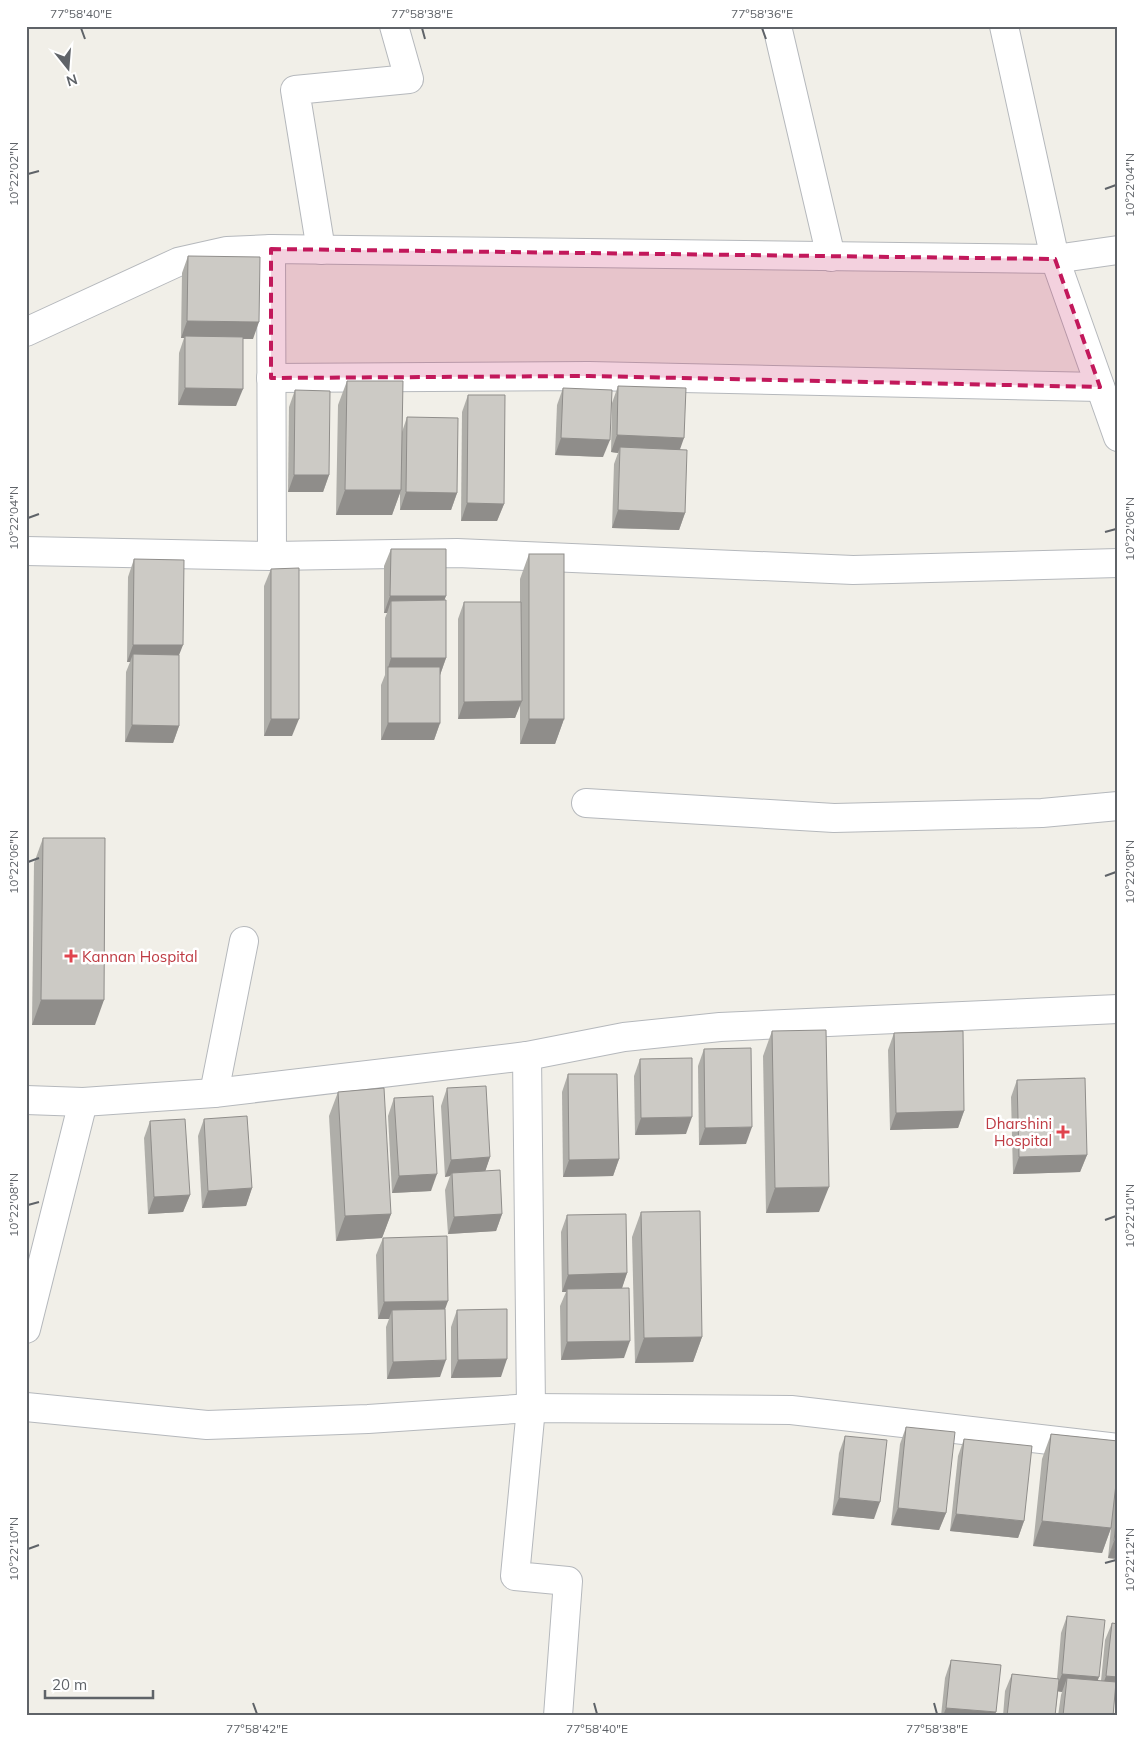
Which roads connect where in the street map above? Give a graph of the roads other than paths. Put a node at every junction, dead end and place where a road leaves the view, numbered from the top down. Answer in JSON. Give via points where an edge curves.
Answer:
{"nodes":[{"id":1,"x":394,"y":26,"type":"edge"},
{"id":2,"x":777,"y":26,"type":"edge"},
{"id":3,"x":1004,"y":26,"type":"edge"},
{"id":4,"x":271,"y":250,"type":"junction"},
{"id":5,"x":321,"y":250,"type":"junction"},
{"id":6,"x":1118,"y":250,"type":"edge"},
{"id":7,"x":830,"y":257,"type":"junction"},
{"id":8,"x":1055,"y":259,"type":"junction"},
{"id":9,"x":26,"y":332,"type":"edge"},
{"id":10,"x":271,"y":378,"type":"junction"},
{"id":11,"x":1100,"y":387,"type":"junction"},
{"id":12,"x":1118,"y":437,"type":"edge"},
{"id":13,"x":26,"y":551,"type":"edge"},
{"id":14,"x":272,"y":556,"type":"junction"},
{"id":15,"x":1118,"y":564,"type":"edge"},
{"id":16,"x":586,"y":803,"type":"dead end"},
{"id":17,"x":1118,"y":806,"type":"edge"},
{"id":18,"x":244,"y":941,"type":"dead end"},
{"id":19,"x":1118,"y":1009,"type":"edge"},
{"id":20,"x":527,"y":1056,"type":"junction"},
{"id":21,"x":214,"y":1093,"type":"junction"},
{"id":22,"x":26,"y":1100,"type":"edge"},
{"id":23,"x":83,"y":1102,"type":"junction"},
{"id":24,"x":26,"y":1328,"type":"edge"},
{"id":25,"x":26,"y":1407,"type":"edge"},
{"id":26,"x":531,"y":1408,"type":"junction"},
{"id":27,"x":1118,"y":1448,"type":"edge"},
{"id":28,"x":558,"y":1716,"type":"edge"}],
"edges":[{"from":1,"to":5,"type":"street","via":[[409,79],[295,90]]},
{"from":2,"to":7,"type":"street"},
{"from":3,"to":8,"type":"street"},
{"from":4,"to":5,"type":"street"},
{"from":4,"to":9,"type":"street","via":[[227,251],[178,262]]},
{"from":4,"to":10,"type":"street"},
{"from":5,"to":7,"type":"street"},
{"from":6,"to":8,"type":"street"},
{"from":7,"to":8,"type":"street"},
{"from":8,"to":11,"type":"street"},
{"from":10,"to":11,"type":"street","via":[[588,376]]},
{"from":10,"to":14,"type":"street"},
{"from":11,"to":12,"type":"street"},
{"from":13,"to":14,"type":"street"},
{"from":14,"to":15,"type":"street","via":[[457,553],[853,570]]},
{"from":16,"to":17,"type":"street","via":[[834,818],[1042,813]]},
{"from":18,"to":21,"type":"street"},
{"from":19,"to":20,"type":"street","via":[[720,1027],[624,1037]]},
{"from":20,"to":21,"type":"street"},
{"from":20,"to":26,"type":"street"},
{"from":21,"to":23,"type":"street"},
{"from":22,"to":23,"type":"street"},
{"from":23,"to":24,"type":"street"},
{"from":25,"to":26,"type":"street","via":[[207,1425]]},
{"from":26,"to":27,"type":"street","via":[[791,1410]]},
{"from":26,"to":28,"type":"street","via":[[516,1576],[568,1581]]}]}
